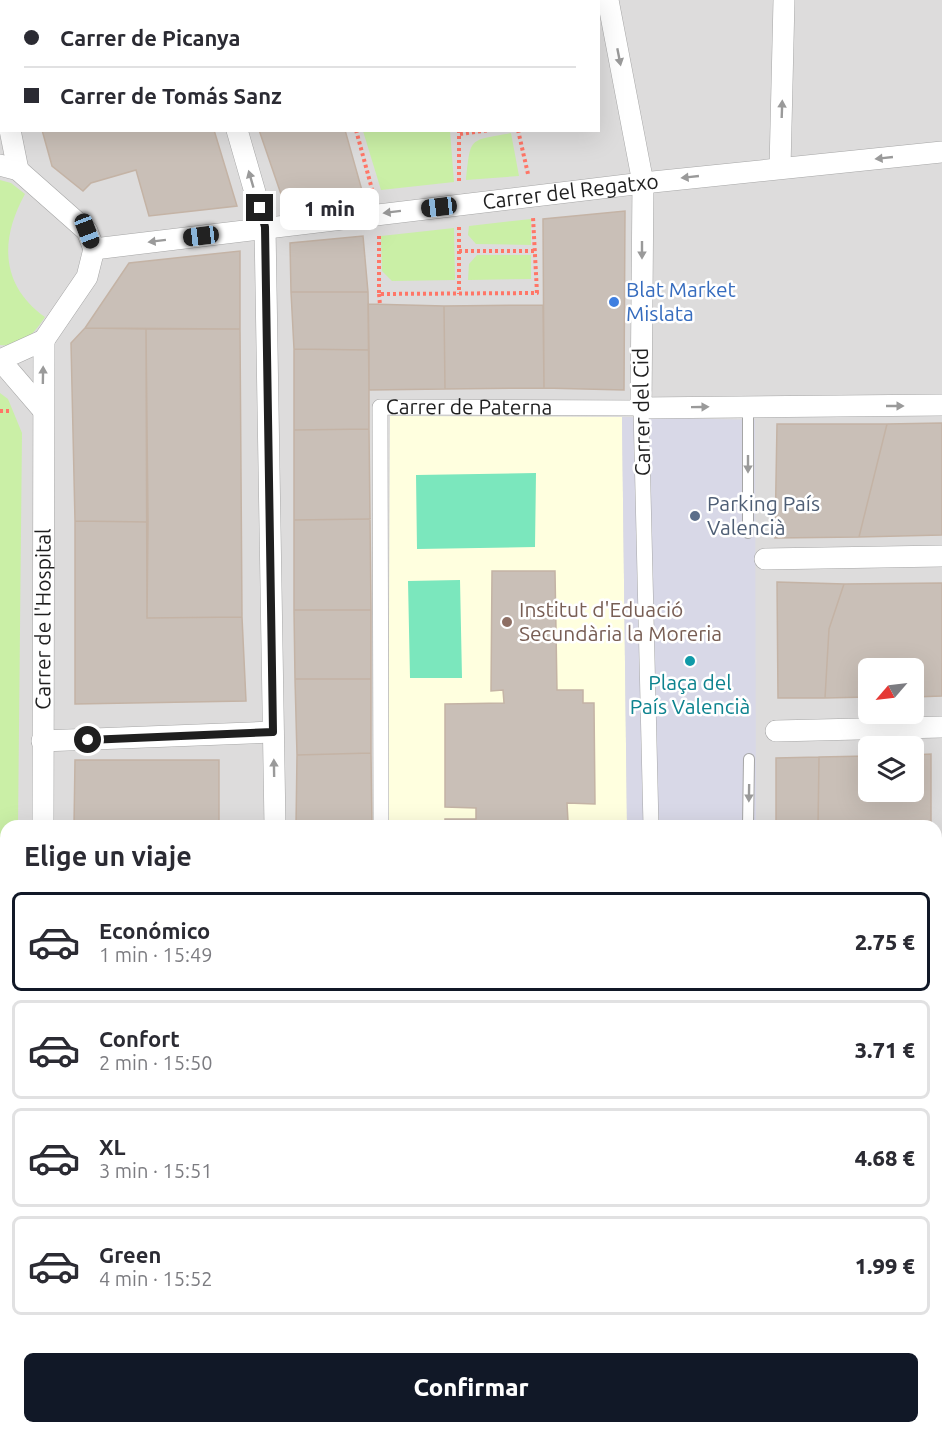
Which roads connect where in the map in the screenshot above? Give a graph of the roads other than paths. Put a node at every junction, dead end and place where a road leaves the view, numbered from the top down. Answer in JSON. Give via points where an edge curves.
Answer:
{"nodes":[{"id":1,"x":608,"y":0,"type":"edge"},
{"id":2,"x":784,"y":0,"type":"edge"},
{"id":3,"x":10,"y":132,"type":"edge"},
{"id":4,"x":238,"y":132,"type":"edge"},
{"id":5,"x":942,"y":152,"type":"edge"},
{"id":6,"x":9,"y":167,"type":"edge"},
{"id":7,"x":780,"y":168,"type":"junction"},
{"id":8,"x":643,"y":183,"type":"junction"},
{"id":9,"x":265,"y":227,"type":"junction"},
{"id":10,"x":94,"y":249,"type":"junction"},
{"id":11,"x":44,"y":340,"type":"junction"},
{"id":12,"x":0,"y":360,"type":"edge"},
{"id":13,"x":942,"y":405,"type":"edge"},
{"id":14,"x":748,"y":406,"type":"junction"},
{"id":15,"x":641,"y":408,"type":"junction"},
{"id":16,"x":43,"y":410,"type":"junction"},
{"id":17,"x":748,"y":533,"type":"dead end"},
{"id":18,"x":942,"y":556,"type":"edge"},
{"id":19,"x":765,"y":559,"type":"dead end"},
{"id":20,"x":942,"y":727,"type":"edge"},
{"id":21,"x":776,"y":731,"type":"dead end"},
{"id":22,"x":273,"y":732,"type":"junction"},
{"id":23,"x":42,"y":741,"type":"junction"},
{"id":24,"x":749,"y":759,"type":"dead end"},
{"id":25,"x":43,"y":820,"type":"edge"},
{"id":26,"x":275,"y":820,"type":"edge"},
{"id":27,"x":381,"y":820,"type":"edge"},
{"id":28,"x":651,"y":820,"type":"edge"},
{"id":29,"x":748,"y":820,"type":"edge"}],
"edges":[{"from":1,"to":8,"type":"street","name":"Carrer del Cid","one_way":true},
{"from":7,"to":2,"type":"street","one_way":true},
{"from":3,"to":6,"type":"street"},
{"from":9,"to":4,"type":"street","one_way":true},
{"from":5,"to":7,"type":"street","name":"Carrer del Regatxo","one_way":true},
{"from":6,"to":10,"type":"street","via":[[87,231]]},
{"from":7,"to":8,"type":"street","name":"Carrer del Regatxo","one_way":true},
{"from":8,"to":9,"type":"street","name":"Carrer del Regatxo","one_way":true},
{"from":8,"to":15,"type":"street","name":"Carrer del Cid","one_way":true},
{"from":9,"to":10,"type":"street","name":"Carrer del Regatxo","one_way":true},
{"from":9,"to":22,"type":"street"},
{"from":10,"to":11,"type":"street","via":[[87,277]]},
{"from":11,"to":12,"type":"street"},
{"from":16,"to":11,"type":"street","name":"Carrer de l'Hospital","one_way":true},
{"from":12,"to":16,"type":"street"},
{"from":14,"to":13,"type":"street","name":"Carrer de Paterna","one_way":true},
{"from":15,"to":14,"type":"street","name":"Carrer de Paterna","one_way":true},
{"from":14,"to":17,"type":"lane","one_way":true},
{"from":15,"to":27,"type":"street","name":"Carrer de Paterna","via":[[380,407]]},
{"from":15,"to":28,"type":"street","name":"Carrer del Cid"},
{"from":16,"to":23,"type":"street","name":"Carrer de l'Hospital"},
{"from":18,"to":19,"type":"street"},
{"from":20,"to":21,"type":"street"},
{"from":22,"to":23,"type":"street"},
{"from":26,"to":22,"type":"street","one_way":true},
{"from":23,"to":25,"type":"street","name":"Carrer de l'Hospital"},
{"from":24,"to":29,"type":"lane","one_way":true}]}
